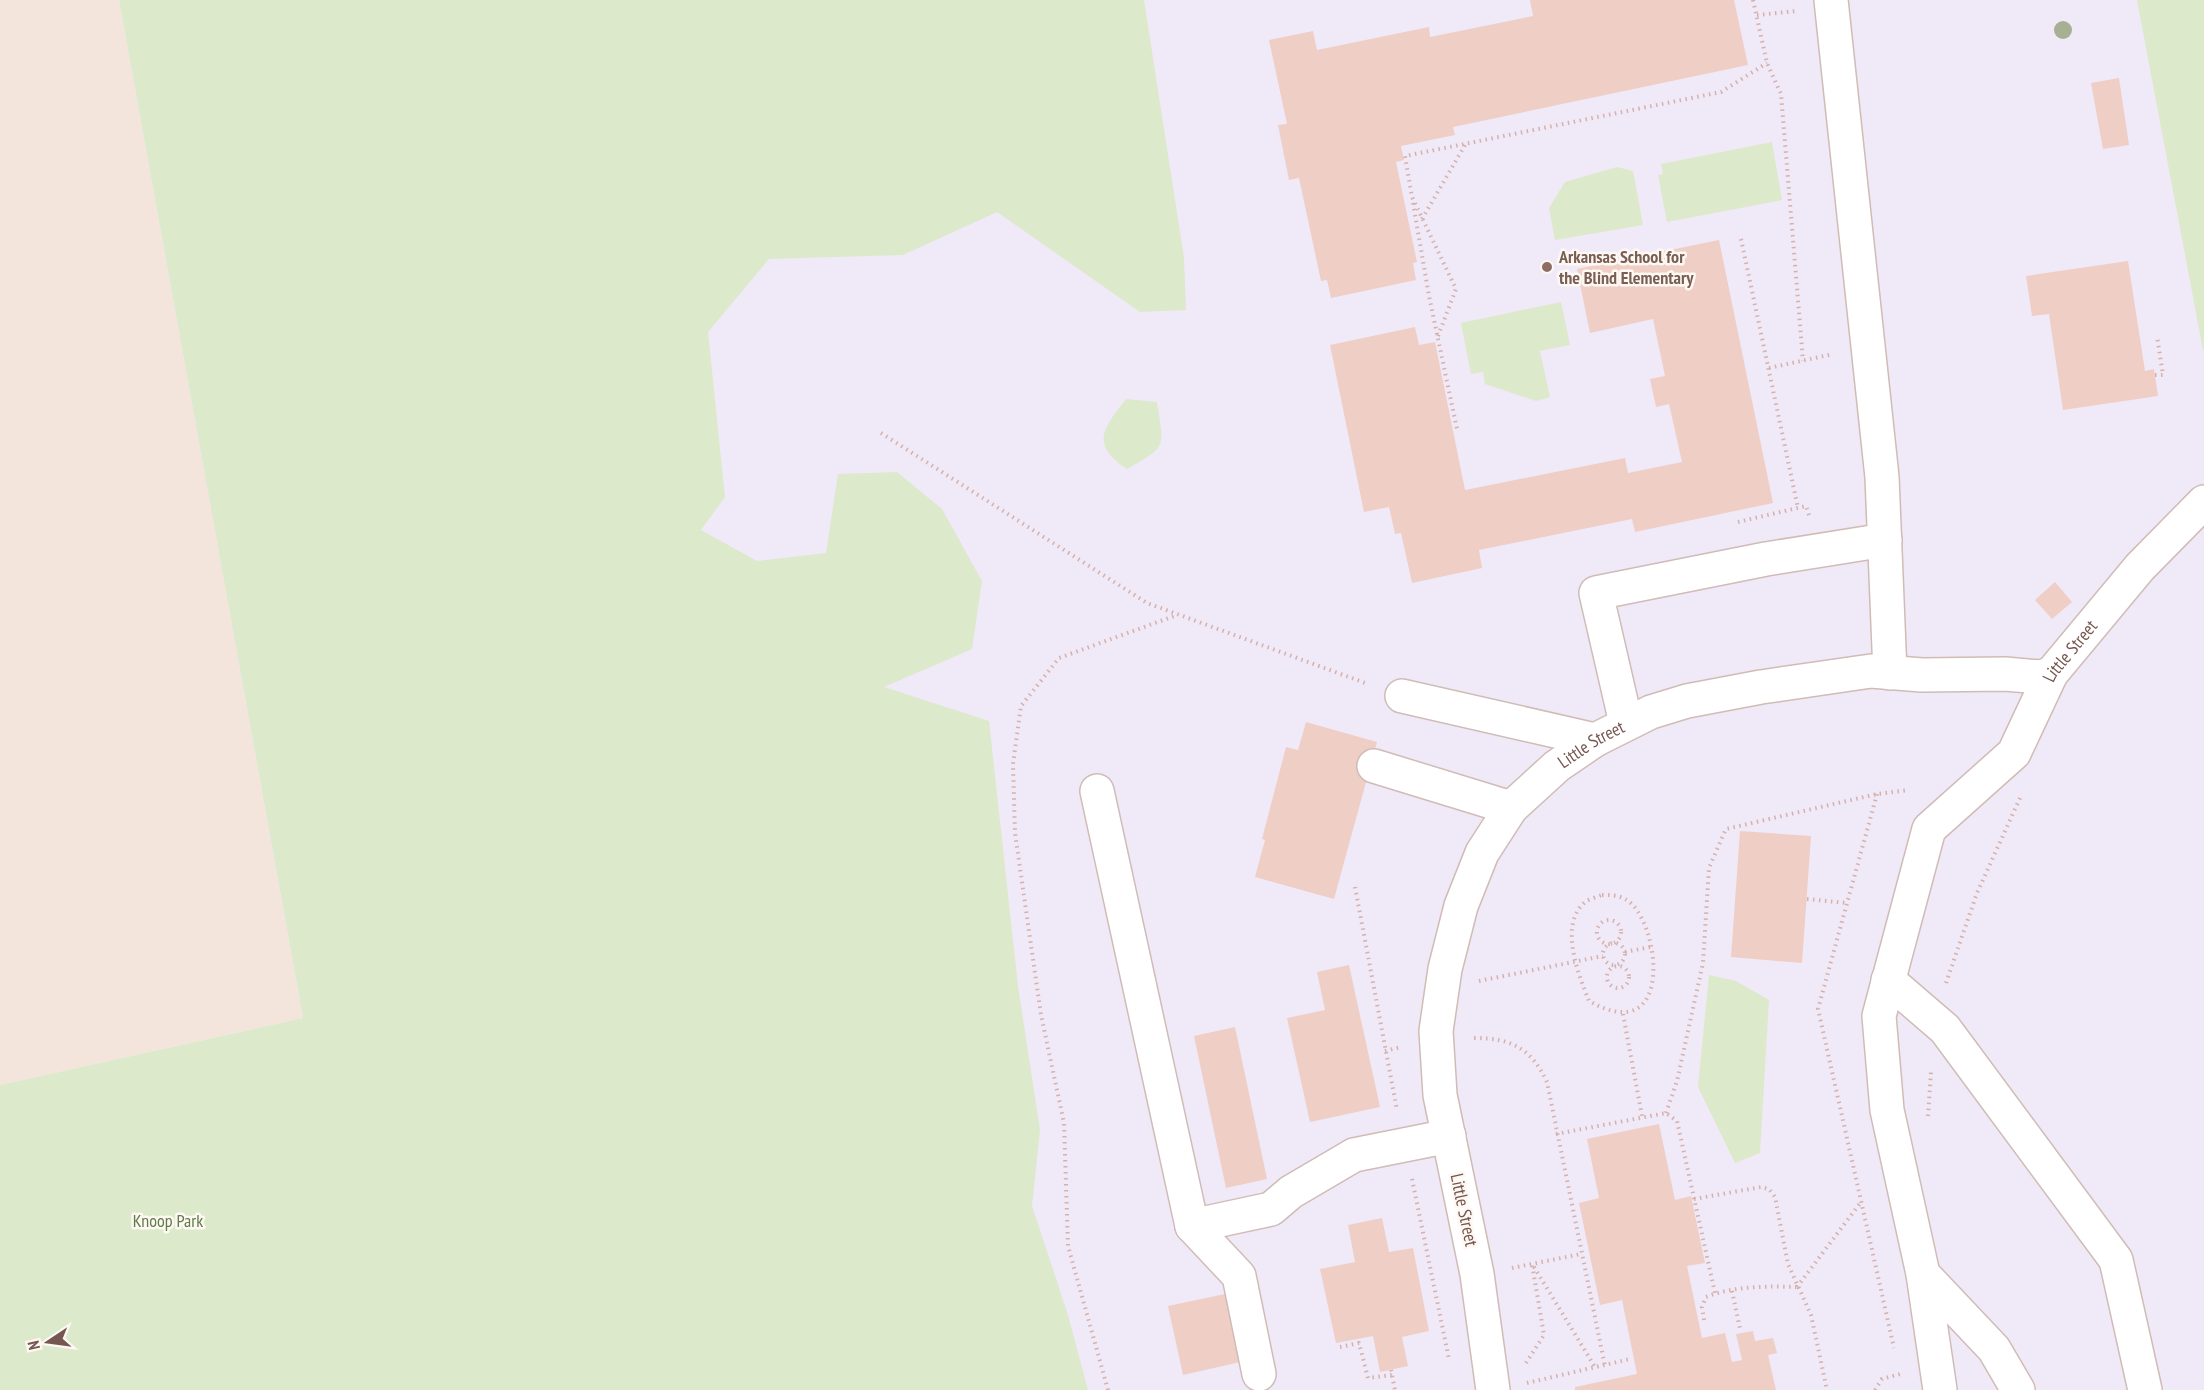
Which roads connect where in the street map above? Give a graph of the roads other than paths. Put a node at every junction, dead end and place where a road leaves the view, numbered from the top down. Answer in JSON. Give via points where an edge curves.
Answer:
{"nodes":[{"id":1,"x":1832,"y":0,"type":"edge"},
{"id":2,"x":2204,"y":502,"type":"edge"},
{"id":3,"x":1885,"y":540,"type":"junction"},
{"id":4,"x":1890,"y":672,"type":"junction"},
{"id":5,"x":2051,"y":674,"type":"junction"},
{"id":6,"x":1402,"y":696,"type":"road end"},
{"id":7,"x":1626,"y":723,"type":"junction"},
{"id":8,"x":1595,"y":740,"type":"junction"},
{"id":9,"x":1374,"y":766,"type":"dead end"},
{"id":10,"x":1097,"y":791,"type":"dead end"},
{"id":11,"x":1511,"y":808,"type":"junction"},
{"id":12,"x":1888,"y":980,"type":"junction"},
{"id":13,"x":1449,"y":1136,"type":"junction"},
{"id":14,"x":1192,"y":1226,"type":"junction"},
{"id":15,"x":1923,"y":1274,"type":"junction"},
{"id":16,"x":1258,"y":1374,"type":"dead end"},
{"id":17,"x":1502,"y":1388,"type":"edge"},
{"id":18,"x":1940,"y":1390,"type":"edge"},
{"id":19,"x":2018,"y":1390,"type":"edge"},
{"id":20,"x":2145,"y":1390,"type":"edge"}],
"edges":[{"from":1,"to":3,"type":"lane","via":[[1882,477]]},
{"from":2,"to":5,"type":"lane","name":"Little Street","via":[[2140,567]]},
{"from":3,"to":4,"type":"lane"},
{"from":3,"to":7,"type":"lane","via":[[1596,593]]},
{"from":4,"to":5,"type":"lane","name":"Little Street","via":[[2040,677]]},
{"from":4,"to":7,"type":"lane","name":"Little Street","via":[[1871,670],[1688,701]]},
{"from":5,"to":12,"type":"lane","via":[[2014,753],[1929,829]]},
{"from":6,"to":8,"type":"lane"},
{"from":7,"to":8,"type":"lane","name":"Little Street"},
{"from":8,"to":11,"type":"lane","name":"Little Street","via":[[1557,766]]},
{"from":9,"to":11,"type":"lane"},
{"from":10,"to":14,"type":"lane"},
{"from":11,"to":13,"type":"lane","name":"Little Street","via":[[1482,853],[1461,906],[1445,969],[1436,1042],[1440,1095]]},
{"from":12,"to":15,"type":"lane","via":[[1879,1016],[1887,1110]]},
{"from":12,"to":20,"type":"lane","via":[[1945,1029],[2116,1260]]},
{"from":13,"to":14,"type":"lane","via":[[1354,1155],[1291,1192],[1271,1209]]},
{"from":13,"to":17,"type":"lane","name":"Little Street"},
{"from":14,"to":16,"type":"lane","via":[[1239,1276]]},
{"from":15,"to":18,"type":"lane"},
{"from":15,"to":19,"type":"lane","via":[[1994,1349]]}]}
